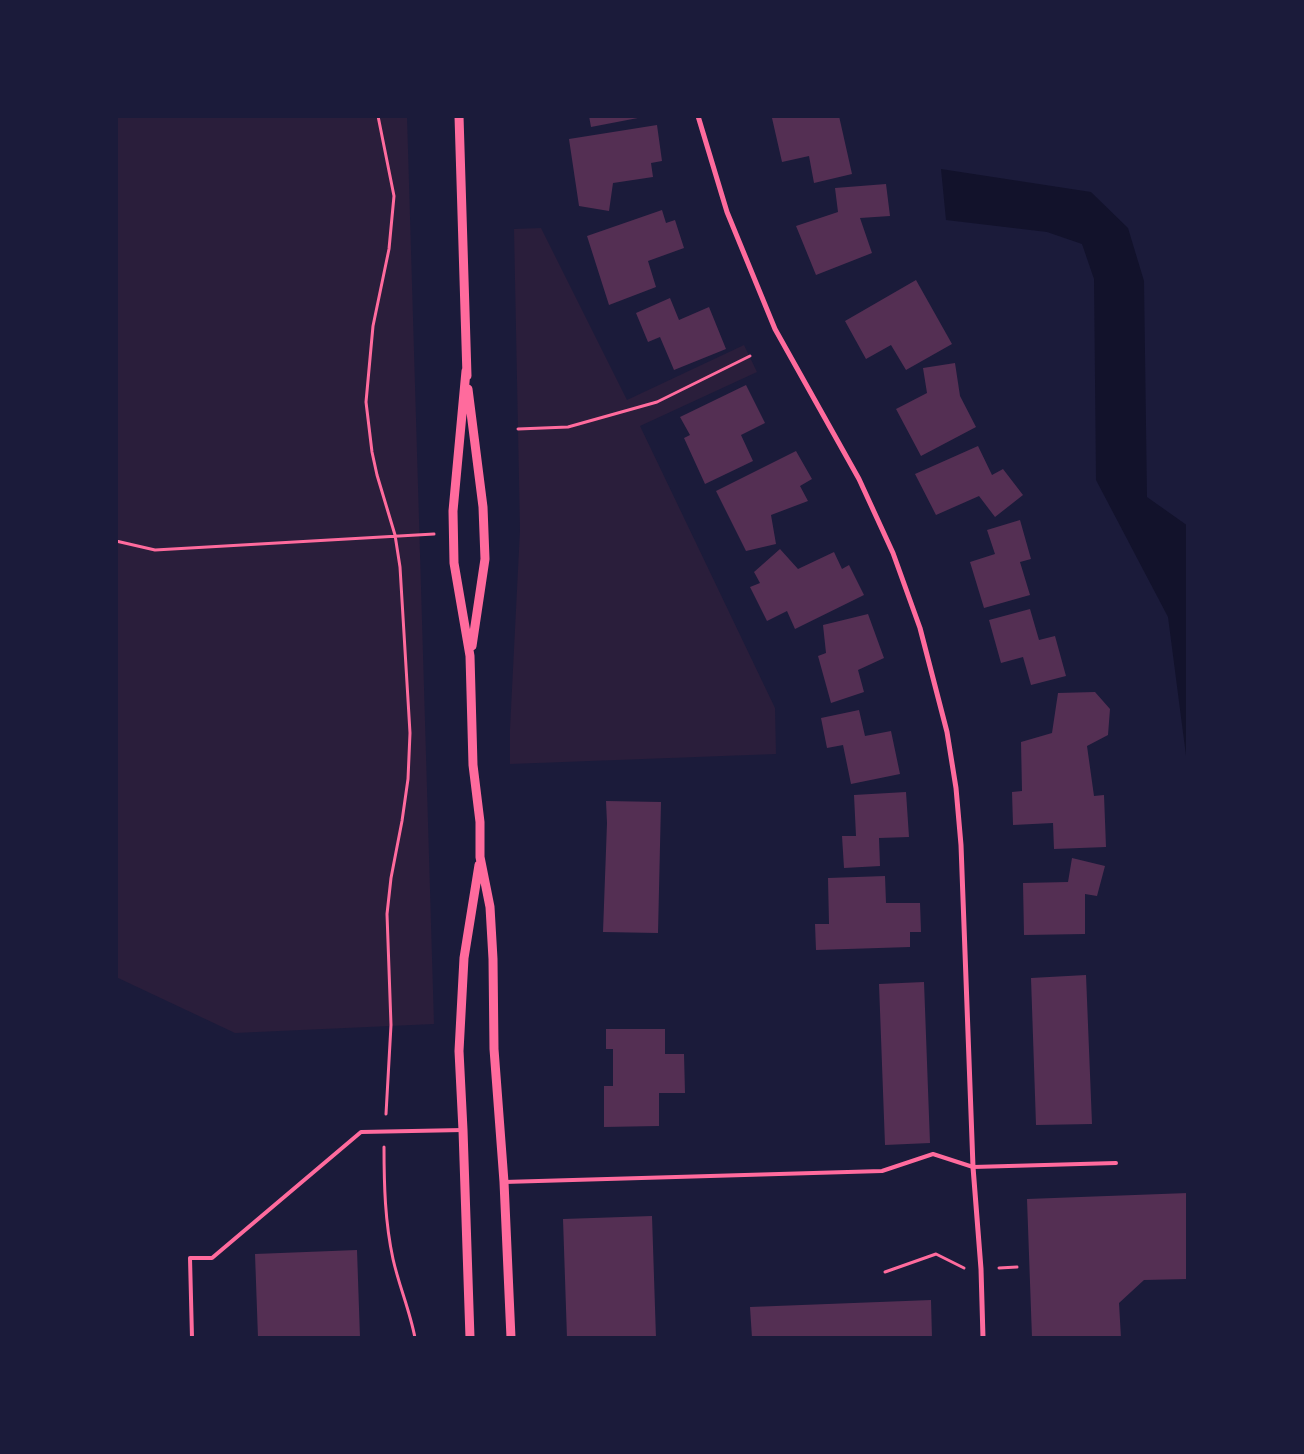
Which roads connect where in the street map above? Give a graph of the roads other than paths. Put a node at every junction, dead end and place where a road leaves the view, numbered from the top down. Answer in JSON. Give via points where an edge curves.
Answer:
{"nodes":[{"id":1,"x":459,"y":116,"type":"edge"},
{"id":2,"x":698,"y":116,"type":"edge"},
{"id":3,"x":466,"y":371,"type":"junction"},
{"id":4,"x":470,"y":656,"type":"junction"},
{"id":5,"x":480,"y":858,"type":"junction"},
{"id":6,"x":464,"y":1130,"type":"junction"},
{"id":7,"x":1116,"y":1163,"type":"dead end"},
{"id":8,"x":973,"y":1167,"type":"junction"},
{"id":9,"x":504,"y":1182,"type":"junction"},
{"id":10,"x":192,"y":1338,"type":"edge"},
{"id":11,"x":470,"y":1338,"type":"edge"},
{"id":12,"x":511,"y":1338,"type":"edge"},
{"id":13,"x":982,"y":1338,"type":"edge"}],
"edges":[{"from":1,"to":3,"type":"street"},
{"from":2,"to":8,"type":"street","via":[[727,212],[775,329],[859,479],[893,553],[920,628],[947,732],[956,788]]},
{"from":3,"to":4,"type":"street","via":[[453,511],[454,563]]},
{"from":3,"to":4,"type":"street","via":[[483,507],[485,559]]},
{"from":4,"to":5,"type":"street"},
{"from":5,"to":6,"type":"street","via":[[464,967],[459,1051]]},
{"from":5,"to":9,"type":"street","via":[[490,907],[494,1049]]},
{"from":6,"to":10,"type":"lane","via":[[361,1132],[212,1258],[190,1258]]},
{"from":6,"to":11,"type":"street"},
{"from":7,"to":8,"type":"lane"},
{"from":8,"to":9,"type":"lane","via":[[933,1154],[882,1171]]},
{"from":8,"to":13,"type":"street","via":[[981,1269]]},
{"from":9,"to":12,"type":"street"}]}
